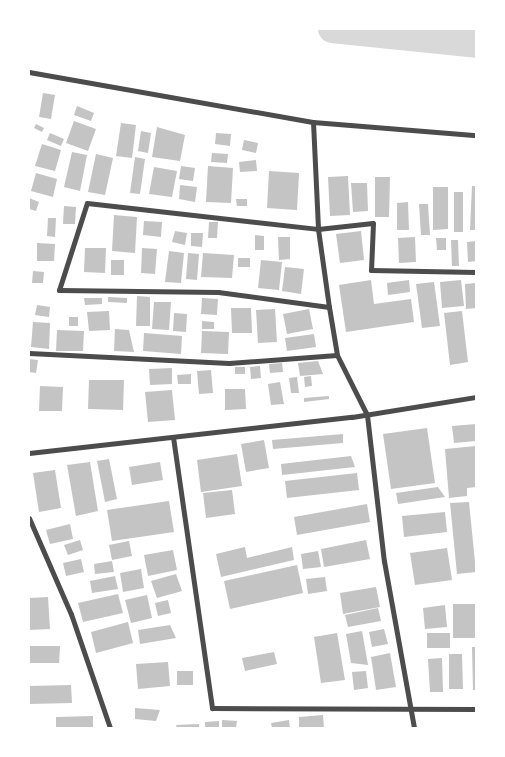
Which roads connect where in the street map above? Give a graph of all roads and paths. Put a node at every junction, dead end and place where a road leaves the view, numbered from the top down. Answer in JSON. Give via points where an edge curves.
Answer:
{"nodes":[{"id":1,"x":29,"y":72,"type":"edge"},
{"id":2,"x":313,"y":122,"type":"junction"},
{"id":3,"x":476,"y":135,"type":"edge"},
{"id":4,"x":318,"y":229,"type":"junction"},
{"id":5,"x":476,"y":272,"type":"edge"},
{"id":6,"x":329,"y":307,"type":"junction"},
{"id":7,"x":29,"y":353,"type":"edge"},
{"id":8,"x":337,"y":356,"type":"junction"},
{"id":9,"x":476,"y":397,"type":"edge"},
{"id":10,"x":366,"y":414,"type":"junction"},
{"id":11,"x":173,"y":437,"type":"junction"},
{"id":12,"x":29,"y":453,"type":"edge"},
{"id":13,"x":29,"y":518,"type":"edge"},
{"id":14,"x":476,"y":709,"type":"edge"},
{"id":15,"x":410,"y":711,"type":"junction"},
{"id":16,"x":110,"y":728,"type":"edge"},
{"id":17,"x":414,"y":728,"type":"edge"}],
"edges":[{"from":1,"to":2,"type":"street"},
{"from":2,"to":3,"type":"street"},
{"from":2,"to":4,"type":"street"},
{"from":4,"to":5,"type":"street","via":[[373,223],[371,270]]},
{"from":4,"to":6,"type":"street"},
{"from":4,"to":6,"type":"street","via":[[87,202],[59,290],[218,292]]},
{"from":6,"to":8,"type":"street"},
{"from":7,"to":8,"type":"street","via":[[230,363]]},
{"from":8,"to":10,"type":"street"},
{"from":9,"to":10,"type":"street"},
{"from":10,"to":11,"type":"street"},
{"from":10,"to":15,"type":"street","via":[[384,561]]},
{"from":11,"to":12,"type":"street"},
{"from":11,"to":15,"type":"street","via":[[212,708]]},
{"from":13,"to":16,"type":"street","via":[[71,614]]},
{"from":14,"to":15,"type":"street"},
{"from":15,"to":17,"type":"street"}]}
